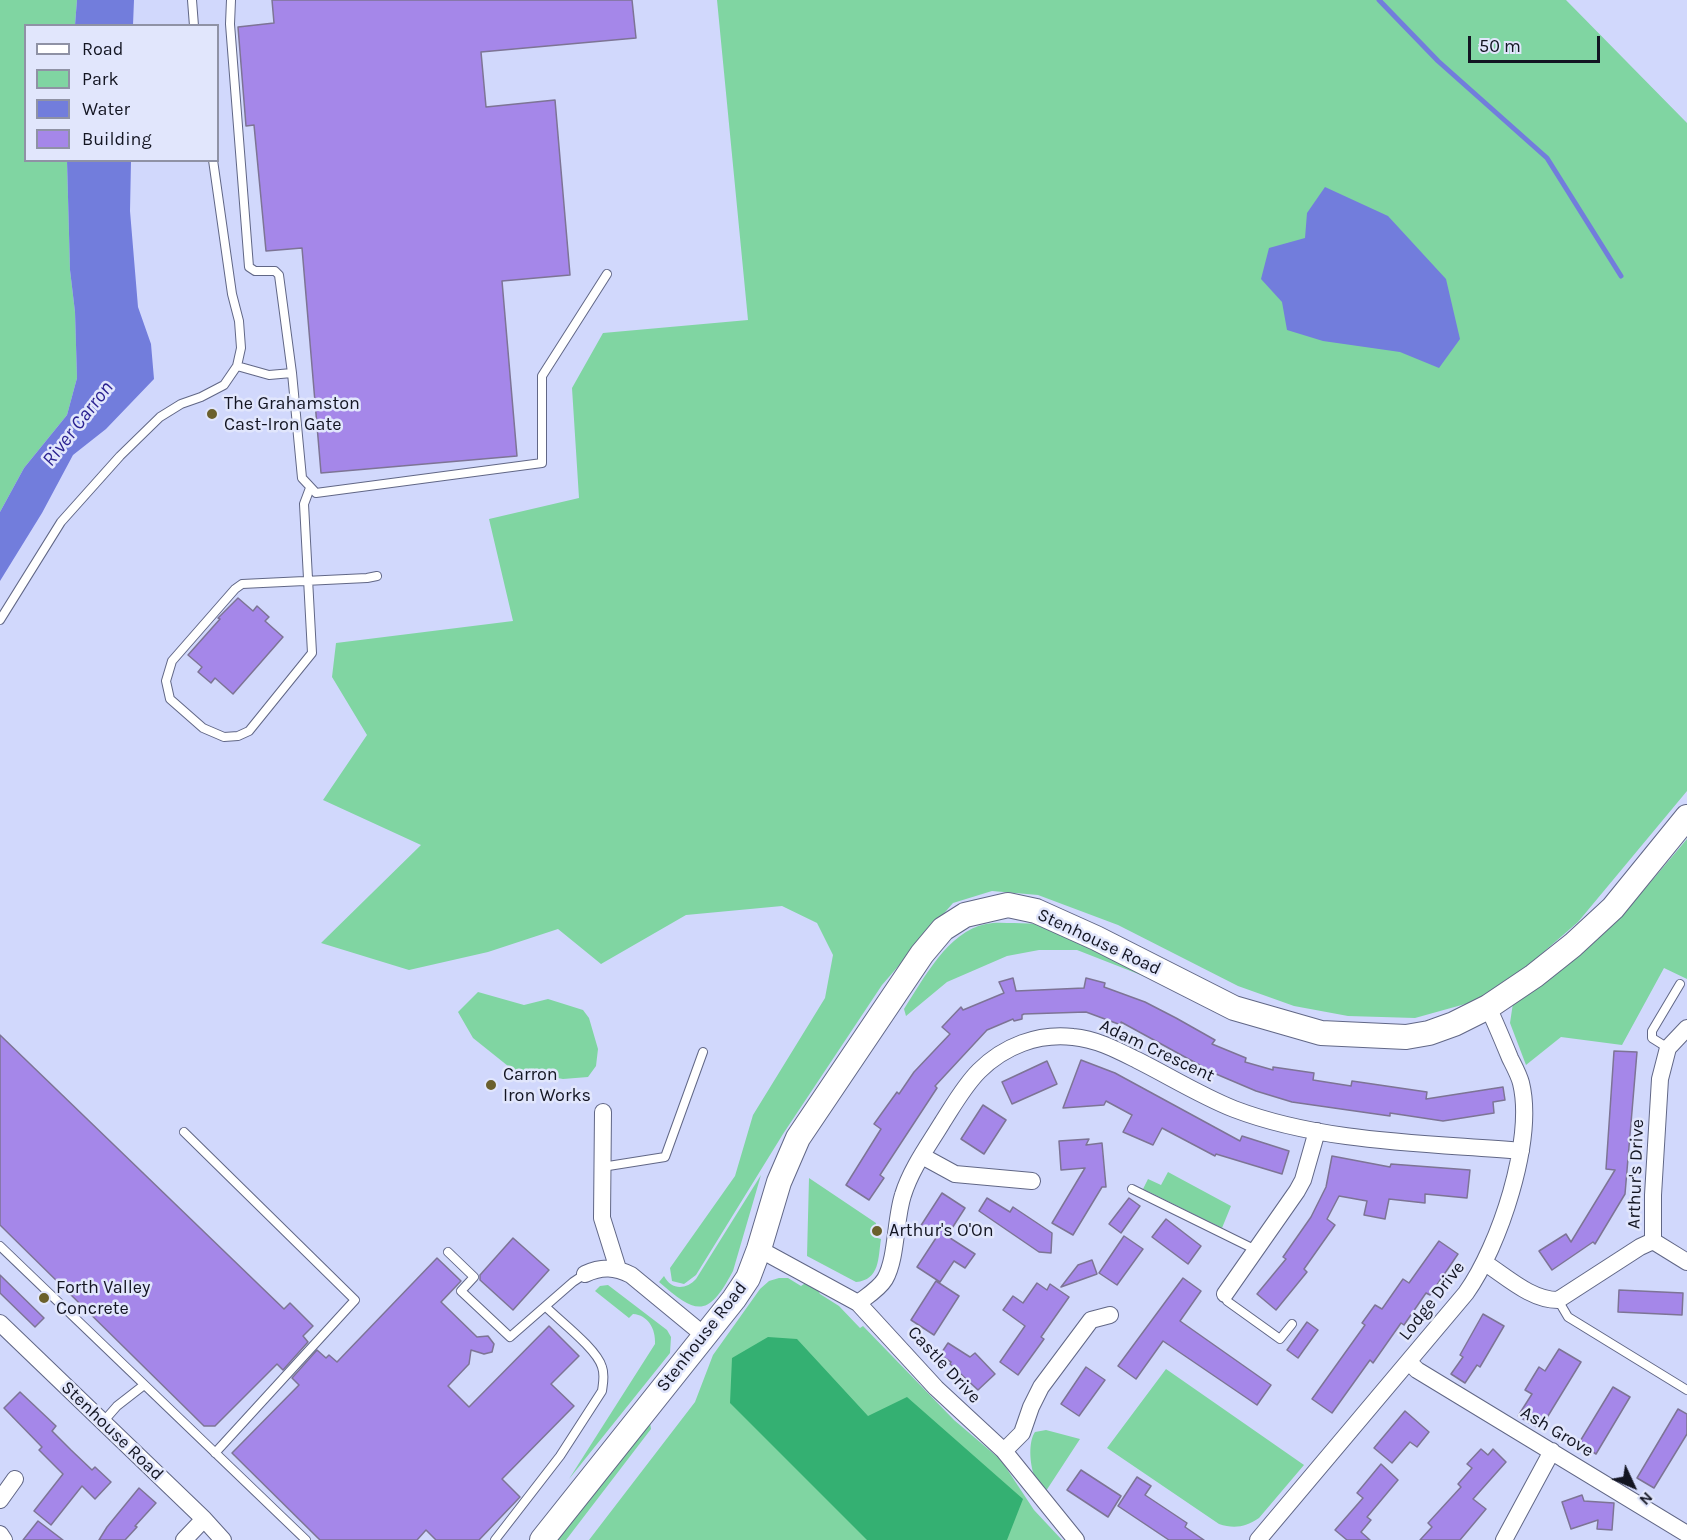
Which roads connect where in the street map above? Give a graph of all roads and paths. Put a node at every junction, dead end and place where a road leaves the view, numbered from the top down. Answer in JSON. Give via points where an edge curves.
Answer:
{"nodes":[{"id":1,"x":192,"y":0,"type":"edge"},
{"id":2,"x":231,"y":0,"type":"edge"},
{"id":3,"x":194,"y":24,"type":"edge"},
{"id":4,"x":213,"y":162,"type":"edge"},
{"id":5,"x":607,"y":274,"type":"dead end"},
{"id":6,"x":237,"y":366,"type":"junction"},
{"id":7,"x":292,"y":373,"type":"junction"},
{"id":8,"x":310,"y":488,"type":"junction"},
{"id":9,"x":377,"y":576,"type":"dead end"},
{"id":10,"x":308,"y":582,"type":"junction"},
{"id":11,"x":0,"y":620,"type":"edge"},
{"id":12,"x":1687,"y":817,"type":"edge"},
{"id":13,"x":1680,"y":984,"type":"dead end"},
{"id":14,"x":1488,"y":1007,"type":"junction"},
{"id":15,"x":1687,"y":1028,"type":"edge"},
{"id":16,"x":1668,"y":1048,"type":"junction"},
{"id":17,"x":703,"y":1052,"type":"dead end"},
{"id":18,"x":603,"y":1112,"type":"dead end"},
{"id":19,"x":1317,"y":1131,"type":"junction"},
{"id":20,"x":184,"y":1132,"type":"dead end"},
{"id":21,"x":1521,"y":1151,"type":"junction"},
{"id":22,"x":922,"y":1156,"type":"junction"},
{"id":23,"x":602,"y":1167,"type":"junction"},
{"id":24,"x":1032,"y":1181,"type":"dead end"},
{"id":25,"x":1132,"y":1189,"type":"dead end"},
{"id":26,"x":1653,"y":1241,"type":"junction"},
{"id":27,"x":0,"y":1246,"type":"edge"},
{"id":28,"x":759,"y":1249,"type":"junction"},
{"id":29,"x":1256,"y":1250,"type":"junction"},
{"id":30,"x":448,"y":1252,"type":"dead end"},
{"id":31,"x":1687,"y":1262,"type":"edge"},
{"id":32,"x":1485,"y":1263,"type":"junction"},
{"id":33,"x":618,"y":1269,"type":"junction"},
{"id":34,"x":585,"y":1274,"type":"joint"},
{"id":35,"x":1225,"y":1294,"type":"joint"},
{"id":36,"x":1558,"y":1300,"type":"junction"},
{"id":37,"x":858,"y":1303,"type":"junction"},
{"id":38,"x":546,"y":1307,"type":"junction"},
{"id":39,"x":1110,"y":1315,"type":"dead end"},
{"id":40,"x":0,"y":1323,"type":"edge"},
{"id":41,"x":1292,"y":1324,"type":"dead end"},
{"id":42,"x":705,"y":1336,"type":"junction"},
{"id":43,"x":1409,"y":1362,"type":"junction"},
{"id":44,"x":144,"y":1385,"type":"junction"},
{"id":45,"x":1687,"y":1390,"type":"edge"},
{"id":46,"x":103,"y":1422,"type":"junction"},
{"id":47,"x":1004,"y":1451,"type":"junction"},
{"id":48,"x":1552,"y":1451,"type":"junction"},
{"id":49,"x":215,"y":1453,"type":"junction"},
{"id":50,"x":15,"y":1479,"type":"dead end"},
{"id":51,"x":0,"y":1500,"type":"edge"},
{"id":52,"x":204,"y":1519,"type":"junction"},
{"id":53,"x":0,"y":1534,"type":"edge"},
{"id":54,"x":1687,"y":1534,"type":"edge"},
{"id":55,"x":4,"y":1540,"type":"edge"},
{"id":56,"x":184,"y":1540,"type":"edge"},
{"id":57,"x":223,"y":1540,"type":"edge"},
{"id":58,"x":306,"y":1540,"type":"edge"},
{"id":59,"x":495,"y":1540,"type":"edge"},
{"id":60,"x":542,"y":1540,"type":"edge"},
{"id":61,"x":1076,"y":1540,"type":"edge"},
{"id":62,"x":1258,"y":1540,"type":"edge"},
{"id":63,"x":1504,"y":1540,"type":"edge"}],
"edges":[{"from":1,"to":3,"type":"lane"},
{"from":2,"to":7,"type":"lane","via":[[249,267],[279,275]]},
{"from":4,"to":6,"type":"lane","via":[[239,321],[241,348]]},
{"from":5,"to":8,"type":"lane","via":[[542,376],[542,464],[316,493]]},
{"from":6,"to":7,"type":"lane","via":[[268,375]]},
{"from":6,"to":11,"type":"lane","via":[[224,385],[160,417],[120,456],[61,522]]},
{"from":7,"to":8,"type":"lane","via":[[302,478]]},
{"from":8,"to":10,"type":"lane","via":[[304,504]]},
{"from":9,"to":10,"type":"lane"},
{"from":10,"to":10,"type":"lane","via":[[312,653],[249,731],[224,737],[202,728],[170,699],[166,681],[172,661],[236,589],[242,584]]},
{"from":12,"to":14,"type":"street","name":"Stenhouse Road","via":[[1613,908],[1565,951]]},
{"from":13,"to":16,"type":"lane","via":[[1652,1031],[1652,1038]]},
{"from":14,"to":21,"type":"street","name":"Lodge Drive","via":[[1521,1083],[1525,1118]]},
{"from":14,"to":28,"type":"street","name":"Stenhouse Road","via":[[1454,1024],[1406,1037],[1320,1033],[1234,1008],[1036,911],[1008,905],[982,909],[943,929],[922,954],[798,1138],[779,1182]]},
{"from":15,"to":16,"type":"street","name":"Arthur's Drive"},
{"from":16,"to":26,"type":"street","name":"Arthur's Drive","via":[[1660,1079]]},
{"from":17,"to":23,"type":"lane","via":[[665,1157]]},
{"from":18,"to":23,"type":"street"},
{"from":19,"to":21,"type":"street","name":"Adam Crescent"},
{"from":19,"to":22,"type":"street","name":"Adam Crescent","via":[[1233,1108],[1095,1041],[1052,1035],[1013,1047],[977,1072]]},
{"from":19,"to":29,"type":"street","via":[[1300,1185]]},
{"from":20,"to":49,"type":"lane","via":[[355,1300]]},
{"from":21,"to":32,"type":"street","name":"Lodge Drive"},
{"from":22,"to":24,"type":"street","via":[[955,1174]]},
{"from":22,"to":37,"type":"street","name":"Adam Crescent","via":[[903,1194],[885,1279]]},
{"from":23,"to":33,"type":"street","via":[[602,1218]]},
{"from":25,"to":29,"type":"lane"},
{"from":26,"to":31,"type":"street"},
{"from":26,"to":36,"type":"street","name":"Arthur's Drive"},
{"from":27,"to":44,"type":"lane"},
{"from":28,"to":37,"type":"street","name":"Castle Drive"},
{"from":28,"to":42,"type":"street","name":"Stenhouse Road","via":[[748,1278]]},
{"from":29,"to":35,"type":"street"},
{"from":30,"to":38,"type":"lane","via":[[474,1277],[461,1291],[510,1337]]},
{"from":32,"to":36,"type":"street","via":[[1534,1295]]},
{"from":32,"to":43,"type":"street","name":"Lodge Drive","via":[[1466,1293]]},
{"from":33,"to":34,"type":"street","via":[[604,1268]]},
{"from":33,"to":42,"type":"street","via":[[631,1275]]},
{"from":34,"to":38,"type":"lane"},
{"from":35,"to":41,"type":"lane","via":[[1227,1301],[1280,1340]]},
{"from":36,"to":45,"type":"lane","via":[[1568,1317]]},
{"from":37,"to":47,"type":"street","name":"Castle Drive","via":[[936,1388]]},
{"from":38,"to":59,"type":"lane","via":[[597,1356],[603,1368],[602,1391],[560,1456]]},
{"from":39,"to":47,"type":"street","via":[[1092,1320],[1041,1387],[1022,1433]]},
{"from":40,"to":46,"type":"street","name":"Stenhouse Road"},
{"from":42,"to":60,"type":"street","name":"Stenhouse Road"},
{"from":43,"to":48,"type":"street","name":"Ash Grove"},
{"from":43,"to":62,"type":"street","name":"Lodge Drive"},
{"from":44,"to":46,"type":"lane"},
{"from":44,"to":49,"type":"lane"},
{"from":46,"to":52,"type":"street","name":"Stenhouse Road"},
{"from":47,"to":61,"type":"street","name":"Castle Drive"},
{"from":48,"to":54,"type":"street","name":"Ash Grove"},
{"from":48,"to":63,"type":"street"},
{"from":49,"to":58,"type":"lane"},
{"from":50,"to":51,"type":"street"},
{"from":52,"to":56,"type":"street"},
{"from":52,"to":57,"type":"street","name":"Stenhouse Road"},
{"from":53,"to":55,"type":"street"}]}
